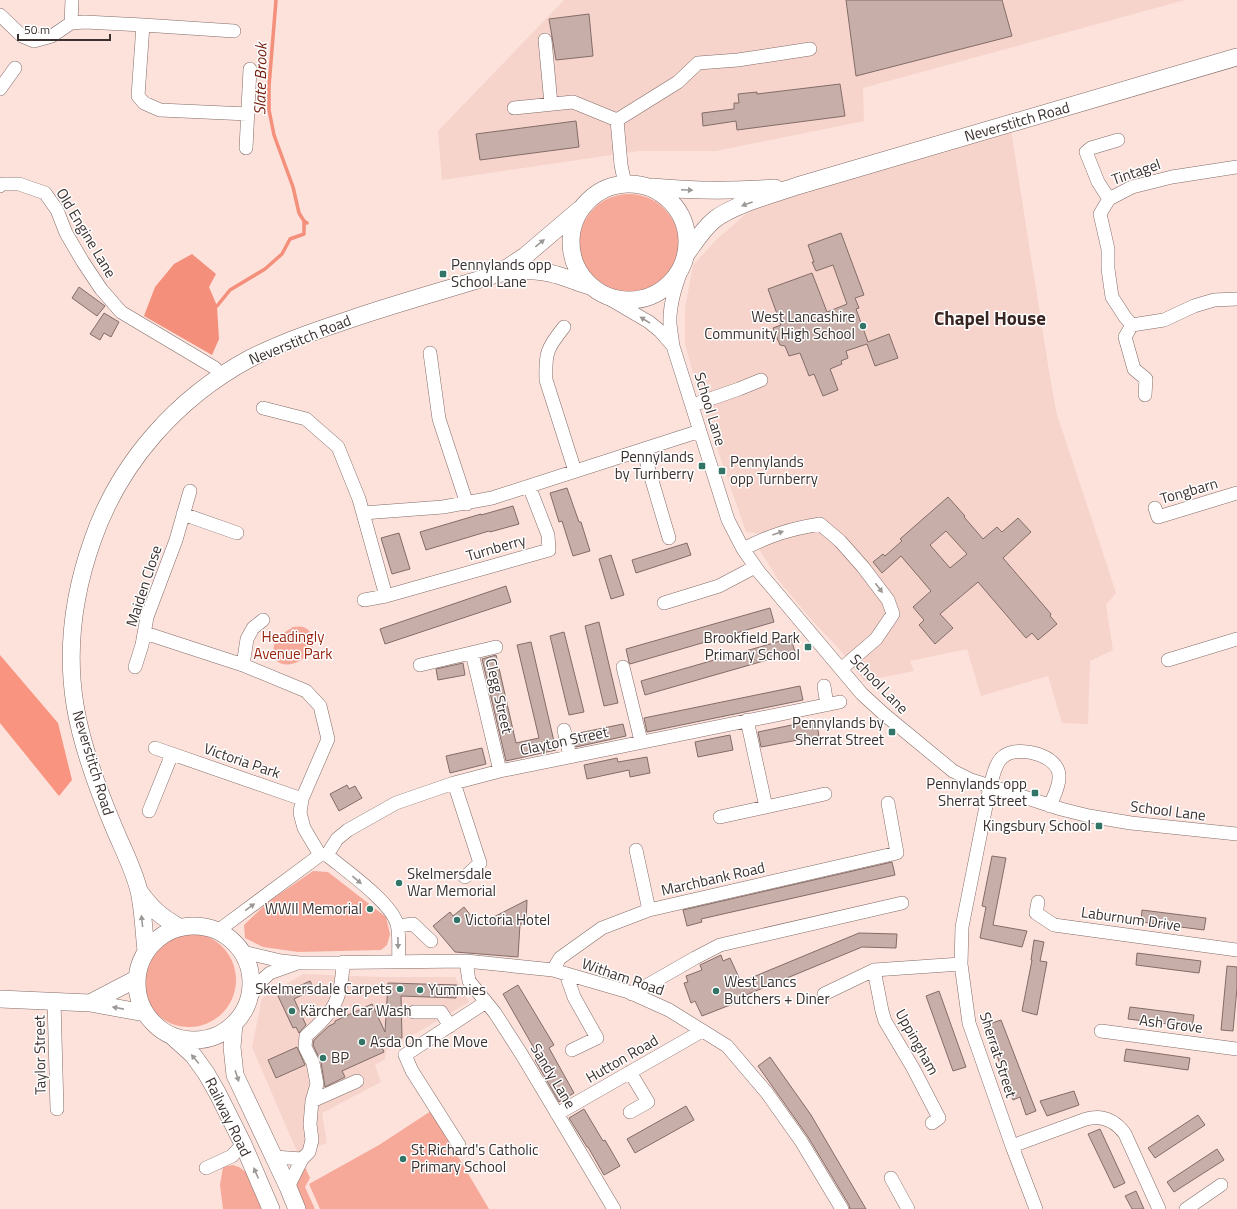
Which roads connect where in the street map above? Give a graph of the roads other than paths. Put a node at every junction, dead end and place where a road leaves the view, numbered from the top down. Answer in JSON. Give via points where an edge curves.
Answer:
{"nodes":[{"id":1,"x":72,"y":0,"type":"edge"},
{"id":2,"x":0,"y":15,"type":"edge"},
{"id":3,"x":71,"y":23,"type":"junction"},
{"id":4,"x":143,"y":25,"type":"junction"},
{"id":5,"x":234,"y":31,"type":"dead end"},
{"id":6,"x":545,"y":40,"type":"dead end"},
{"id":7,"x":810,"y":49,"type":"dead end"},
{"id":8,"x":1237,"y":57,"type":"edge"},
{"id":9,"x":15,"y":68,"type":"dead end"},
{"id":10,"x":250,"y":69,"type":"dead end"},
{"id":11,"x":0,"y":88,"type":"edge"},
{"id":12,"x":551,"y":104,"type":"junction"},
{"id":13,"x":514,"y":108,"type":"dead end"},
{"id":14,"x":248,"y":114,"type":"junction"},
{"id":15,"x":618,"y":120,"type":"junction"},
{"id":16,"x":1118,"y":140,"type":"dead end"},
{"id":17,"x":246,"y":148,"type":"dead end"},
{"id":18,"x":1237,"y":167,"type":"edge"},
{"id":19,"x":625,"y":184,"type":"junction"},
{"id":20,"x":1,"y":185,"type":"edge"},
{"id":21,"x":797,"y":186,"type":"junction"},
{"id":22,"x":648,"y":187,"type":"junction"},
{"id":23,"x":1109,"y":198,"type":"junction"},
{"id":24,"x":583,"y":206,"type":"junction"},
{"id":25,"x":685,"y":258,"type":"junction"},
{"id":26,"x":497,"y":274,"type":"junction"},
{"id":27,"x":597,"y":290,"type":"junction"},
{"id":28,"x":1237,"y":299,"type":"edge"},
{"id":29,"x":1132,"y":325,"type":"junction"},
{"id":30,"x":564,"y":327,"type":"dead end"},
{"id":31,"x":673,"y":346,"type":"junction"},
{"id":32,"x":430,"y":353,"type":"dead end"},
{"id":33,"x":214,"y":368,"type":"dead end"},
{"id":34,"x":761,"y":380,"type":"dead end"},
{"id":35,"x":1145,"y":395,"type":"dead end"},
{"id":36,"x":692,"y":405,"type":"junction"},
{"id":37,"x":264,"y":408,"type":"dead end"},
{"id":38,"x":700,"y":431,"type":"junction"},
{"id":39,"x":643,"y":450,"type":"junction"},
{"id":40,"x":575,"y":471,"type":"junction"},
{"id":41,"x":529,"y":486,"type":"junction"},
{"id":42,"x":190,"y":491,"type":"dead end"},
{"id":43,"x":1237,"y":493,"type":"edge"},
{"id":44,"x":467,"y":504,"type":"junction"},
{"id":45,"x":1155,"y":508,"type":"dead end"},
{"id":46,"x":363,"y":513,"type":"junction"},
{"id":47,"x":183,"y":514,"type":"junction"},
{"id":48,"x":238,"y":535,"type":"dead end"},
{"id":49,"x":670,"y":538,"type":"dead end"},
{"id":50,"x":743,"y":549,"type":"junction"},
{"id":51,"x":756,"y":566,"type":"junction"},
{"id":52,"x":386,"y":596,"type":"junction"},
{"id":53,"x":364,"y":600,"type":"dead end"},
{"id":54,"x":664,"y":603,"type":"dead end"},
{"id":55,"x":265,"y":620,"type":"dead end"},
{"id":56,"x":145,"y":633,"type":"junction"},
{"id":57,"x":1237,"y":639,"type":"edge"},
{"id":58,"x":496,"y":647,"type":"dead end"},
{"id":59,"x":472,"y":653,"type":"junction"},
{"id":60,"x":1168,"y":660,"type":"dead end"},
{"id":61,"x":243,"y":665,"type":"junction"},
{"id":62,"x":135,"y":666,"type":"dead end"},
{"id":63,"x":420,"y":666,"type":"dead end"},
{"id":64,"x":623,"y":667,"type":"dead end"},
{"id":65,"x":842,"y":669,"type":"junction"},
{"id":66,"x":824,"y":686,"type":"dead end"},
{"id":67,"x":747,"y":720,"type":"junction"},
{"id":68,"x":564,"y":730,"type":"dead end"},
{"id":69,"x":641,"y":741,"type":"junction"},
{"id":70,"x":155,"y":748,"type":"dead end"},
{"id":71,"x":172,"y":754,"type":"junction"},
{"id":72,"x":570,"y":756,"type":"junction"},
{"id":73,"x":500,"y":771,"type":"junction"},
{"id":74,"x":454,"y":783,"type":"junction"},
{"id":75,"x":990,"y":786,"type":"junction"},
{"id":76,"x":825,"y":794,"type":"dead end"},
{"id":77,"x":302,"y":799,"type":"junction"},
{"id":78,"x":888,"y":803,"type":"dead end"},
{"id":79,"x":1050,"y":806,"type":"junction"},
{"id":80,"x":766,"y":807,"type":"junction"},
{"id":81,"x":149,"y":811,"type":"dead end"},
{"id":82,"x":720,"y":817,"type":"dead end"},
{"id":83,"x":1237,"y":834,"type":"edge"},
{"id":84,"x":636,"y":850,"type":"dead end"},
{"id":85,"x":324,"y":855,"type":"junction"},
{"id":86,"x":464,"y":877,"type":"dead end"},
{"id":87,"x":139,"y":891,"type":"junction"},
{"id":88,"x":1038,"y":902,"type":"dead end"},
{"id":89,"x":902,"y":903,"type":"dead end"},
{"id":90,"x":649,"y":910,"type":"junction"},
{"id":91,"x":398,"y":926,"type":"junction"},
{"id":92,"x":179,"y":927,"type":"junction"},
{"id":93,"x":218,"y":930,"type":"junction"},
{"id":94,"x":431,"y":941,"type":"dead end"},
{"id":95,"x":1237,"y":950,"type":"edge"},
{"id":96,"x":146,"y":951,"type":"junction"},
{"id":97,"x":243,"y":952,"type":"junction"},
{"id":98,"x":399,"y":961,"type":"junction"},
{"id":99,"x":466,"y":961,"type":"junction"},
{"id":100,"x":343,"y":962,"type":"junction"},
{"id":101,"x":300,"y":963,"type":"junction"},
{"id":102,"x":961,"y":964,"type":"junction"},
{"id":103,"x":553,"y":970,"type":"junction"},
{"id":104,"x":874,"y":970,"type":"junction"},
{"id":105,"x":566,"y":974,"type":"junction"},
{"id":106,"x":136,"y":979,"type":"junction"},
{"id":107,"x":632,"y":994,"type":"junction"},
{"id":108,"x":824,"y":994,"type":"dead end"},
{"id":109,"x":250,"y":998,"type":"junction"},
{"id":110,"x":0,"y":999,"type":"edge"},
{"id":111,"x":54,"y":1001,"type":"junction"},
{"id":112,"x":486,"y":1002,"type":"junction"},
{"id":113,"x":90,"y":1003,"type":"junction"},
{"id":114,"x":414,"y":1012,"type":"dead end"},
{"id":115,"x":145,"y":1013,"type":"junction"},
{"id":116,"x":234,"y":1024,"type":"junction"},
{"id":117,"x":450,"y":1026,"type":"junction"},
{"id":118,"x":702,"y":1031,"type":"junction"},
{"id":119,"x":1101,"y":1031,"type":"dead end"},
{"id":120,"x":171,"y":1036,"type":"junction"},
{"id":121,"x":1237,"y":1049,"type":"edge"},
{"id":122,"x":572,"y":1050,"type":"dead end"},
{"id":123,"x":630,"y":1072,"type":"junction"},
{"id":124,"x":357,"y":1081,"type":"dead end"},
{"id":125,"x":312,"y":1101,"type":"junction"},
{"id":126,"x":57,"y":1109,"type":"dead end"},
{"id":127,"x":630,"y":1112,"type":"dead end"},
{"id":128,"x":254,"y":1114,"type":"junction"},
{"id":129,"x":557,"y":1114,"type":"junction"},
{"id":130,"x":932,"y":1123,"type":"dead end"},
{"id":131,"x":243,"y":1144,"type":"junction"},
{"id":132,"x":459,"y":1145,"type":"dead end"},
{"id":133,"x":1012,"y":1146,"type":"junction"},
{"id":134,"x":274,"y":1157,"type":"junction"},
{"id":135,"x":302,"y":1159,"type":"junction"},
{"id":136,"x":206,"y":1168,"type":"dead end"},
{"id":137,"x":891,"y":1178,"type":"dead end"},
{"id":138,"x":1221,"y":1186,"type":"dead end"},
{"id":139,"x":288,"y":1187,"type":"junction"},
{"id":140,"x":271,"y":1209,"type":"edge"},
{"id":141,"x":296,"y":1209,"type":"edge"},
{"id":142,"x":614,"y":1209,"type":"edge"},
{"id":143,"x":842,"y":1209,"type":"edge"},
{"id":144,"x":908,"y":1209,"type":"edge"},
{"id":145,"x":1036,"y":1209,"type":"edge"},
{"id":146,"x":1159,"y":1209,"type":"edge"},
{"id":147,"x":1186,"y":1209,"type":"edge"}],
"edges":[{"from":1,"to":3,"type":"street"},
{"from":2,"to":3,"type":"street","via":[[22,36],[34,41],[52,36]]},
{"from":3,"to":4,"type":"street"},
{"from":4,"to":5,"type":"street"},
{"from":4,"to":14,"type":"street","via":[[138,96],[144,104],[160,110]]},
{"from":6,"to":12,"type":"street"},
{"from":7,"to":15,"type":"street","via":[[698,63],[678,82]]},
{"from":8,"to":21,"type":"main road","name":"Neverstitch Road"},
{"from":9,"to":11,"type":"street"},
{"from":10,"to":14,"type":"street"},
{"from":12,"to":13,"type":"street"},
{"from":12,"to":15,"type":"street","via":[[573,102]]},
{"from":14,"to":17,"type":"street"},
{"from":15,"to":19,"type":"street"},
{"from":16,"to":23,"type":"street","via":[[1086,152],[1098,182]]},
{"from":18,"to":23,"type":"street","name":"Tintagel","via":[[1172,176],[1132,187]]},
{"from":19,"to":22,"type":"main road"},
{"from":19,"to":24,"type":"main road","via":[[595,195]]},
{"from":20,"to":33,"type":"street","name":"Old Engine Lane","via":[[19,184],[45,193],[57,210],[66,233],[83,262],[101,289],[121,312]]},
{"from":22,"to":21,"type":"main road","name":"Neverstitch Road","one_way":true,"via":[[713,191]]},
{"from":21,"to":25,"type":"main road","name":"Neverstitch Road","one_way":true,"via":[[740,206],[716,218]]},
{"from":22,"to":25,"type":"main road","via":[[663,194],[675,206],[683,220],[687,236]]},
{"from":23,"to":29,"type":"street","name":"Tintagel","via":[[1100,214],[1108,249],[1112,297]]},
{"from":26,"to":24,"type":"main road","name":"Neverstitch Road","one_way":true,"via":[[525,256]]},
{"from":24,"to":27,"type":"main road","via":[[574,222],[572,256],[579,272]]},
{"from":25,"to":27,"type":"main road","via":[[674,280],[660,292],[641,299],[622,300]]},
{"from":25,"to":31,"type":"street","name":"School Lane","via":[[671,308]]},
{"from":26,"to":27,"type":"main road","name":"Neverstitch Road","via":[[546,272]]},
{"from":26,"to":87,"type":"main road","name":"Neverstitch Road","via":[[314,331],[250,359],[192,398],[173,415],[154,434],[122,477],[107,504],[85,562],[78,590],[71,643],[72,671],[75,704],[84,745]]},
{"from":31,"to":27,"type":"street","name":"School Lane","one_way":true,"via":[[649,322]]},
{"from":28,"to":29,"type":"street","via":[[1214,300],[1164,320]]},
{"from":29,"to":35,"type":"street","via":[[1125,337],[1134,369],[1146,379]]},
{"from":30,"to":40,"type":"street","via":[[551,343],[547,353],[546,380]]},
{"from":31,"to":36,"type":"street","name":"School Lane"},
{"from":32,"to":44,"type":"street","via":[[440,419]]},
{"from":34,"to":36,"type":"street"},
{"from":36,"to":38,"type":"street","name":"School Lane"},
{"from":37,"to":46,"type":"street","via":[[306,419],[338,447]]},
{"from":38,"to":39,"type":"street"},
{"from":38,"to":50,"type":"street","name":"School Lane","via":[[728,520]]},
{"from":39,"to":40,"type":"street"},
{"from":39,"to":49,"type":"street"},
{"from":40,"to":41,"type":"street"},
{"from":41,"to":44,"type":"street"},
{"from":41,"to":52,"type":"street","name":"Turnberry","via":[[548,535],[549,550]]},
{"from":42,"to":47,"type":"street","name":"Maiden Close"},
{"from":43,"to":45,"type":"street","name":"Tongbarn","via":[[1158,517]]},
{"from":44,"to":46,"type":"street"},
{"from":46,"to":52,"type":"street"},
{"from":47,"to":48,"type":"street"},
{"from":47,"to":56,"type":"street","name":"Maiden Close","via":[[147,617]]},
{"from":50,"to":51,"type":"street","name":"School Lane"},
{"from":50,"to":65,"type":"street","one_way":true,"via":[[787,530],[820,524],[840,541],[863,567],[888,600],[893,614],[876,639]]},
{"from":51,"to":54,"type":"street","via":[[719,586]]},
{"from":51,"to":65,"type":"street","name":"School Lane"},
{"from":52,"to":53,"type":"street","name":"Turnberry"},
{"from":55,"to":61,"type":"street","via":[[253,628],[247,639]]},
{"from":56,"to":61,"type":"street"},
{"from":56,"to":62,"type":"street","name":"Maiden Close"},
{"from":57,"to":60,"type":"street"},
{"from":58,"to":59,"type":"street"},
{"from":59,"to":63,"type":"street"},
{"from":59,"to":73,"type":"street","name":"Clegg Street"},
{"from":61,"to":77,"type":"street","via":[[306,691],[320,706],[328,739]]},
{"from":64,"to":69,"type":"street"},
{"from":65,"to":75,"type":"street","name":"School Lane","via":[[870,702],[953,771]]},
{"from":66,"to":67,"type":"street","name":"Clayton Street","via":[[834,703]]},
{"from":67,"to":69,"type":"street","name":"Clayton Street"},
{"from":67,"to":80,"type":"street"},
{"from":68,"to":72,"type":"street"},
{"from":69,"to":72,"type":"street","name":"Clayton Street"},
{"from":70,"to":71,"type":"street","name":"Victoria Park"},
{"from":71,"to":77,"type":"street","name":"Victoria Park"},
{"from":71,"to":81,"type":"street"},
{"from":72,"to":73,"type":"street","name":"Clayton Street"},
{"from":73,"to":74,"type":"street","name":"Clayton Street"},
{"from":74,"to":85,"type":"street","name":"Clayton Street","via":[[396,803],[348,830]]},
{"from":74,"to":86,"type":"street","via":[[480,863]]},
{"from":75,"to":79,"type":"street","name":"School Lane"},
{"from":75,"to":79,"type":"street","name":"Sherrat Street","via":[[1002,756],[1020,751],[1037,753],[1058,768],[1059,780]]},
{"from":75,"to":102,"type":"street","name":"Sherrat Street","via":[[962,927]]},
{"from":76,"to":80,"type":"street"},
{"from":77,"to":85,"type":"street","via":[[300,813],[307,836]]},
{"from":78,"to":90,"type":"street","name":"Marchbank Road","via":[[898,853]]},
{"from":79,"to":83,"type":"street","name":"School Lane","via":[[1131,823]]},
{"from":80,"to":82,"type":"street"},
{"from":84,"to":90,"type":"street"},
{"from":85,"to":91,"type":"street","one_way":true,"via":[[382,901]]},
{"from":93,"to":85,"type":"street","one_way":true},
{"from":87,"to":92,"type":"main road","name":"Neverstitch Road","via":[[152,908]]},
{"from":96,"to":87,"type":"main road","name":"Neverstitch Road","one_way":true},
{"from":88,"to":95,"type":"street","name":"Laburnum Drive","via":[[1036,913],[1054,925]]},
{"from":89,"to":107,"type":"street","via":[[720,945]]},
{"from":90,"to":103,"type":"street","name":"Marchbank Road","via":[[602,928],[560,958]]},
{"from":91,"to":94,"type":"street","via":[[413,924]]},
{"from":91,"to":98,"type":"street","one_way":true},
{"from":92,"to":93,"type":"main road","via":[[206,926]]},
{"from":92,"to":96,"type":"main road","via":[[155,940]]},
{"from":93,"to":97,"type":"main road"},
{"from":96,"to":106,"type":"main road"},
{"from":97,"to":101,"type":"street","name":"Witham Road"},
{"from":97,"to":109,"type":"main road","via":[[250,966]]},
{"from":98,"to":99,"type":"street","name":"Witham Road"},
{"from":98,"to":100,"type":"street","name":"Witham Road"},
{"from":99,"to":103,"type":"street","name":"Witham Road"},
{"from":99,"to":112,"type":"street","name":"Sandy Lane","via":[[469,981]]},
{"from":100,"to":101,"type":"street","name":"Witham Road"},
{"from":100,"to":125,"type":"street","via":[[337,1003],[306,1036],[305,1047],[313,1063],[317,1084]]},
{"from":101,"to":109,"type":"street","name":"Witham Road","via":[[270,973],[260,981]]},
{"from":102,"to":104,"type":"street"},
{"from":102,"to":133,"type":"street","name":"Sherrat Street","via":[[969,1023]]},
{"from":103,"to":105,"type":"street","name":"Witham Road"},
{"from":104,"to":108,"type":"street"},
{"from":104,"to":130,"type":"street","name":"Uppingham","via":[[885,1022],[939,1118]]},
{"from":105,"to":107,"type":"street","name":"Witham Road"},
{"from":105,"to":122,"type":"street","via":[[574,997],[597,1038]]},
{"from":106,"to":113,"type":"main road"},
{"from":106,"to":115,"type":"main road","via":[[138,997]]},
{"from":107,"to":118,"type":"street","name":"Witham Road","via":[[669,1010]]},
{"from":109,"to":116,"type":"main road","via":[[244,1012]]},
{"from":110,"to":111,"type":"main road"},
{"from":111,"to":113,"type":"main road"},
{"from":111,"to":126,"type":"street","name":"Taylor Street"},
{"from":112,"to":117,"type":"street"},
{"from":112,"to":129,"type":"street","name":"Sandy Lane","via":[[522,1055]]},
{"from":115,"to":113,"type":"main road","one_way":true},
{"from":114,"to":117,"type":"street","via":[[441,1012]]},
{"from":115,"to":120,"type":"main road","via":[[156,1026]]},
{"from":116,"to":120,"type":"main road","via":[[221,1034],[204,1039],[187,1040]]},
{"from":116,"to":128,"type":"main road","name":"Railway Road","one_way":true,"via":[[232,1047],[235,1075]]},
{"from":117,"to":132,"type":"street","via":[[404,1055]]},
{"from":118,"to":123,"type":"street","name":"Hutton Road"},
{"from":118,"to":143,"type":"street","name":"Witham Road","via":[[727,1046],[767,1093],[801,1141]]},
{"from":119,"to":121,"type":"street","name":"Ash Grove"},
{"from":131,"to":120,"type":"main road","name":"Railway Road","one_way":true,"via":[[206,1073],[192,1055]]},
{"from":123,"to":127,"type":"street","via":[[648,1102]]},
{"from":123,"to":129,"type":"street","name":"Hutton Road"},
{"from":124,"to":125,"type":"street"},
{"from":125,"to":135,"type":"street","via":[[312,1140],[309,1152]]},
{"from":128,"to":131,"type":"main road"},
{"from":128,"to":134,"type":"main road","name":"Railway Road"},
{"from":129,"to":142,"type":"street","name":"Sandy Lane"},
{"from":131,"to":136,"type":"street","via":[[232,1156]]},
{"from":140,"to":131,"type":"main road","name":"Railway Road","one_way":true},
{"from":133,"to":145,"type":"street","name":"Sherrat Street"},
{"from":133,"to":146,"type":"street","via":[[1086,1119],[1106,1118],[1125,1134]]},
{"from":134,"to":135,"type":"street"},
{"from":134,"to":139,"type":"main road","name":"Railway Road"},
{"from":135,"to":139,"type":"street"},
{"from":137,"to":144,"type":"street"},
{"from":138,"to":147,"type":"street"},
{"from":139,"to":141,"type":"main road","name":"Railway Road"}]}
